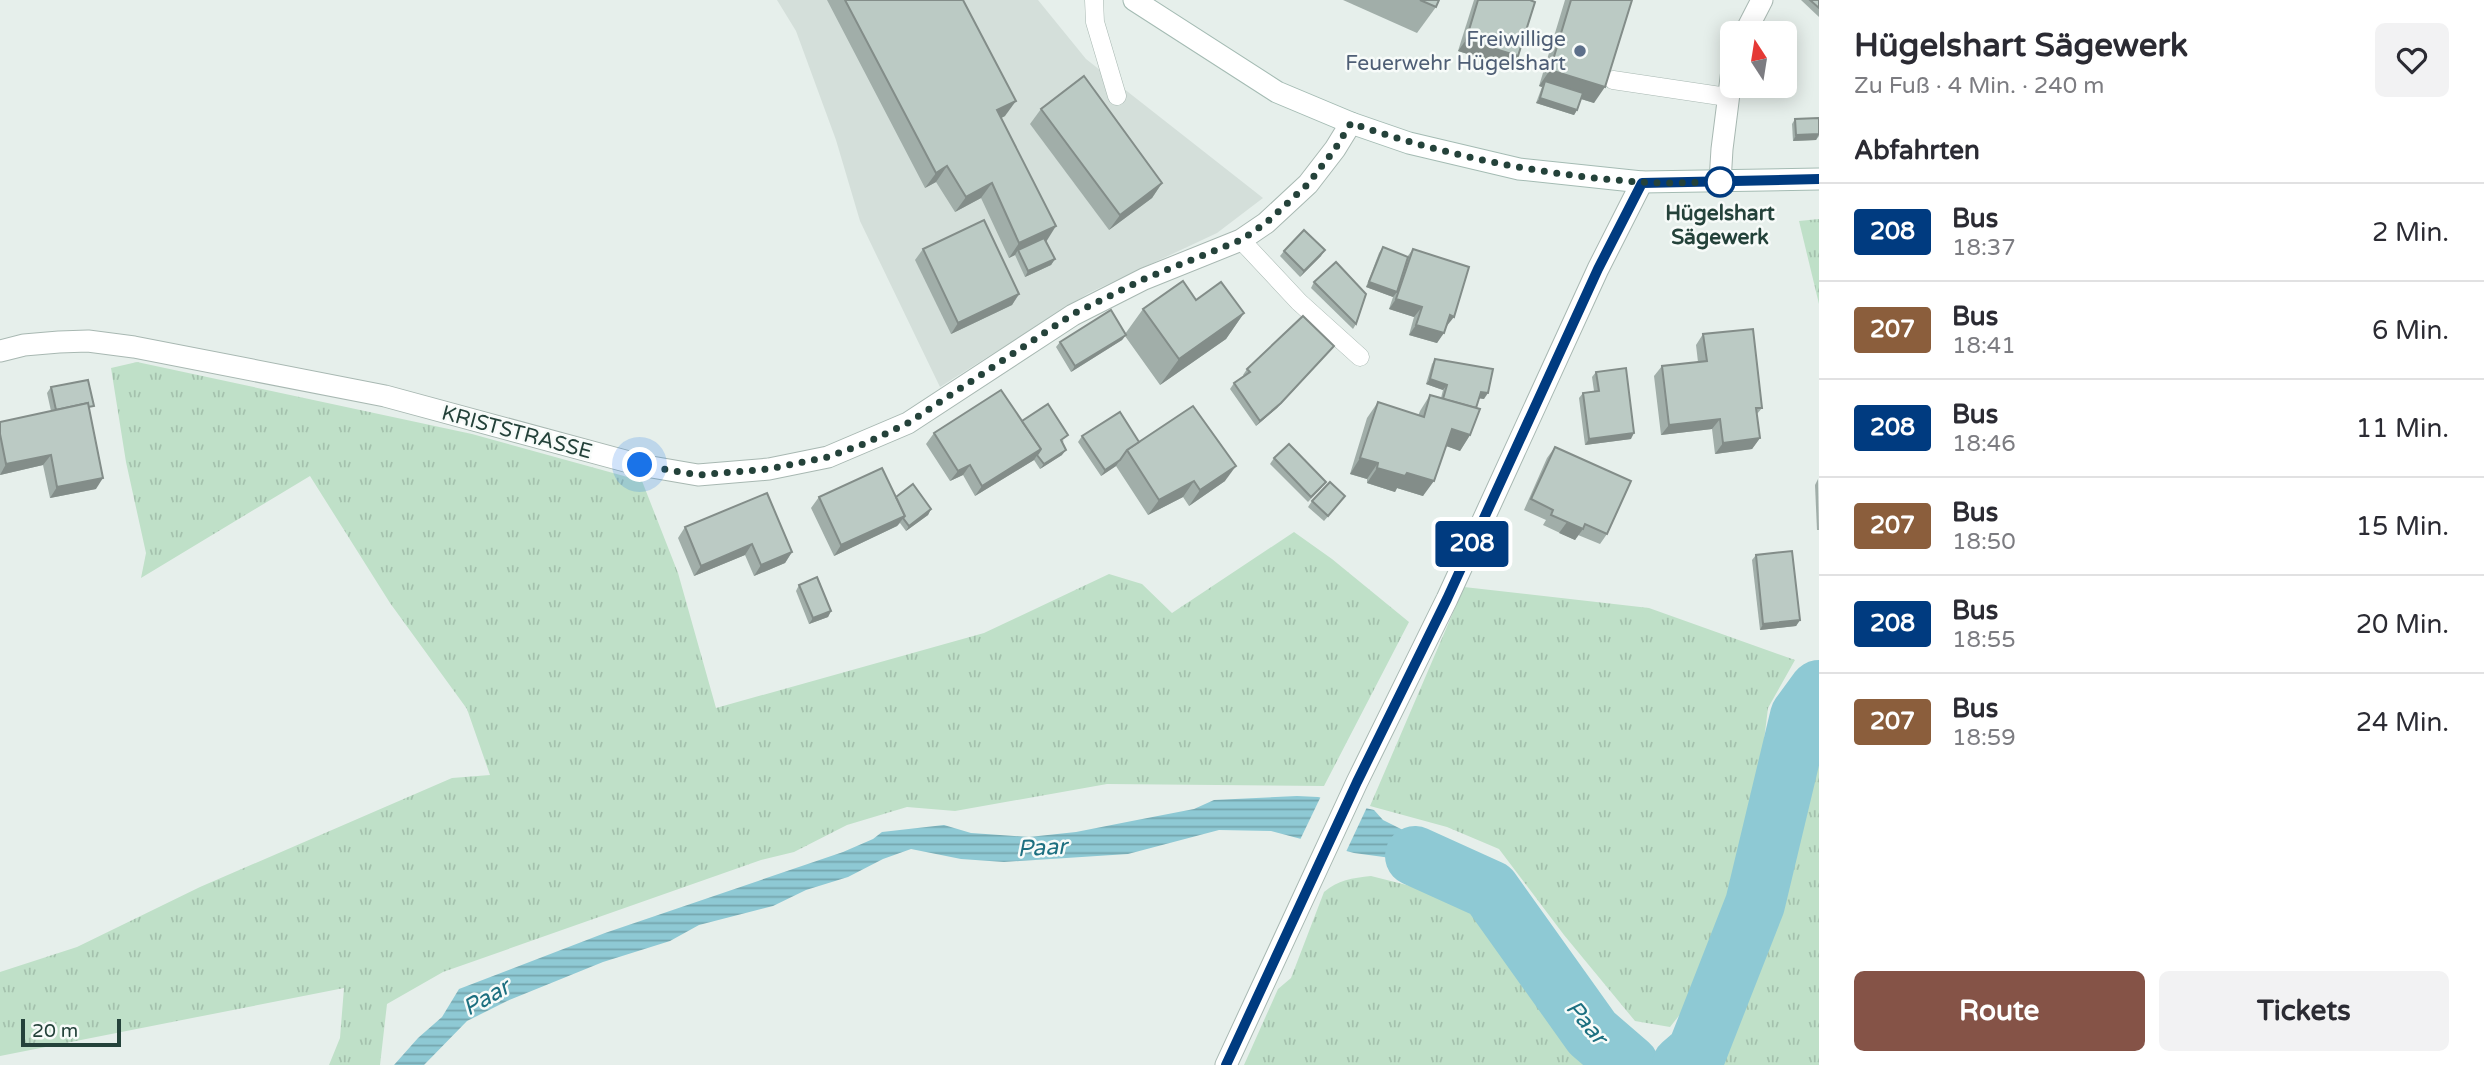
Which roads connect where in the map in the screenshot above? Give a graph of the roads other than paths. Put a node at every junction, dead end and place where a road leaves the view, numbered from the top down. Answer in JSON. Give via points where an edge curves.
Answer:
{"nodes":[{"id":1,"x":1094,"y":0,"type":"edge"},
{"id":2,"x":1134,"y":0,"type":"edge"},
{"id":3,"x":1754,"y":2,"type":"edge"},
{"id":4,"x":1748,"y":21,"type":"edge"},
{"id":5,"x":1613,"y":80,"type":"edge"},
{"id":6,"x":1117,"y":96,"type":"dead end"},
{"id":7,"x":1720,"y":96,"type":"edge"},
{"id":8,"x":1727,"y":98,"type":"edge"},
{"id":9,"x":1351,"y":123,"type":"junction"},
{"id":10,"x":1819,"y":179,"type":"edge"},
{"id":11,"x":1720,"y":182,"type":"junction"},
{"id":12,"x":1642,"y":183,"type":"junction"},
{"id":13,"x":1241,"y":240,"type":"junction"},
{"id":14,"x":0,"y":351,"type":"edge"},
{"id":15,"x":1360,"y":357,"type":"dead end"},
{"id":16,"x":1226,"y":1065,"type":"edge"}],
"edges":[{"from":1,"to":6,"type":"lane","via":[[1095,22]]},
{"from":2,"to":9,"type":"street","via":[[1277,92]]},
{"from":3,"to":4,"type":"street"},
{"from":5,"to":7,"type":"lane"},
{"from":8,"to":11,"type":"street"},
{"from":9,"to":12,"type":"street","via":[[1409,143],[1519,169]]},
{"from":9,"to":13,"type":"street","name":"KRISTSTRASSE","via":[[1308,184]]},
{"from":10,"to":11,"type":"street"},
{"from":11,"to":12,"type":"street"},
{"from":12,"to":16,"type":"street"},
{"from":13,"to":14,"type":"street","name":"KRISTSTRASSE","via":[[1073,314],[908,423],[828,457],[769,469],[698,475],[640,465],[385,396],[134,346],[59,342]]},
{"from":13,"to":15,"type":"lane","via":[[1299,302]]}]}
